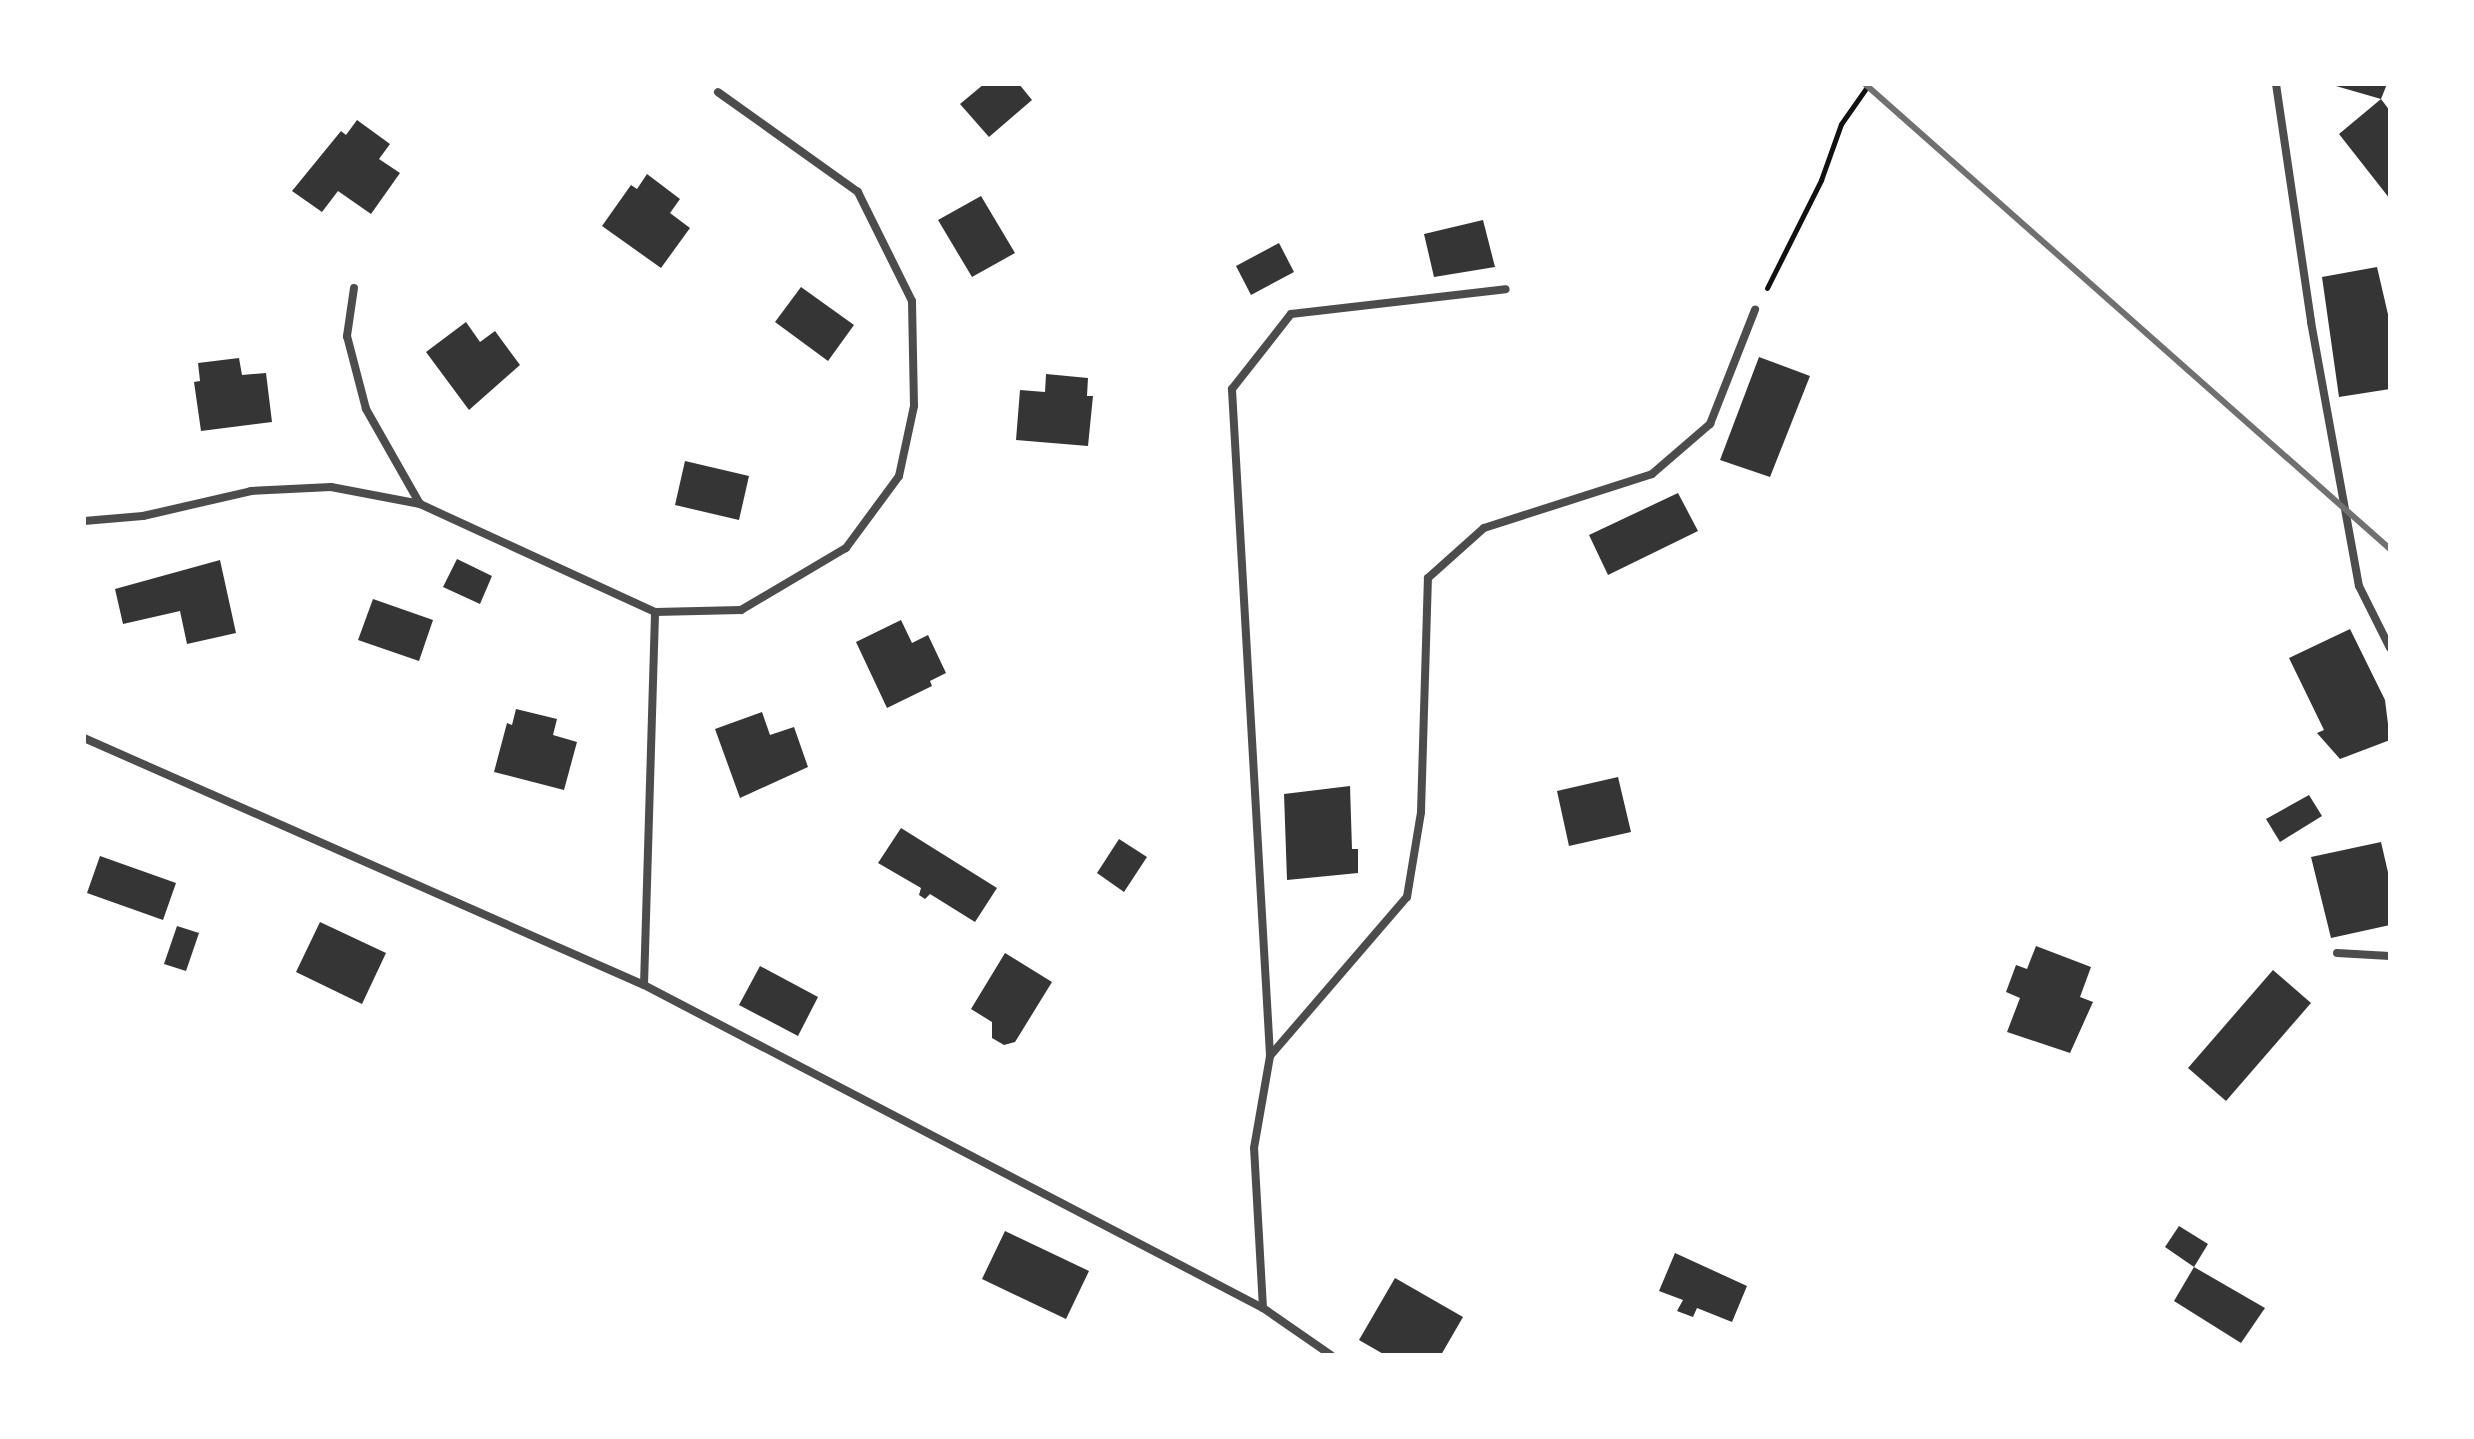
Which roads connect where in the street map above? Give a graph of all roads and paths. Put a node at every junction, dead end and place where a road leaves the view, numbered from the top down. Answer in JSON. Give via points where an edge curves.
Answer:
{"nodes":[{"id":1,"x":1869,"y":84,"type":"edge"},
{"id":2,"x":2276,"y":84,"type":"edge"},
{"id":3,"x":718,"y":92,"type":"dead end"},
{"id":4,"x":354,"y":288,"type":"dead end"},
{"id":5,"x":1506,"y":289,"type":"dead end"},
{"id":6,"x":1755,"y":310,"type":"joint"},
{"id":7,"x":420,"y":504,"type":"junction"},
{"id":8,"x":84,"y":521,"type":"edge"},
{"id":9,"x":655,"y":612,"type":"junction"},
{"id":10,"x":2390,"y":648,"type":"edge"},
{"id":11,"x":84,"y":738,"type":"edge"},
{"id":12,"x":2337,"y":953,"type":"dead end"},
{"id":13,"x":2390,"y":956,"type":"edge"},
{"id":14,"x":644,"y":985,"type":"junction"},
{"id":15,"x":1270,"y":1056,"type":"junction"},
{"id":16,"x":1263,"y":1308,"type":"junction"},
{"id":17,"x":1331,"y":1355,"type":"edge"}],
"edges":[{"from":1,"to":6,"type":"path","via":[[1841,124],[1821,180]]},
{"from":2,"to":10,"type":"street","via":[[2311,322],[2359,586]]},
{"from":3,"to":9,"type":"street","via":[[858,192],[912,301],[914,406],[899,476],[846,548],[741,610]]},
{"from":4,"to":7,"type":"street","via":[[347,336],[366,409]]},
{"from":5,"to":15,"type":"street","via":[[1291,314],[1232,389]]},
{"from":6,"to":15,"type":"street","via":[[1710,424],[1652,474],[1484,528],[1428,578],[1421,812],[1407,897]]},
{"from":7,"to":8,"type":"street","via":[[331,487],[251,491],[143,516]]},
{"from":7,"to":9,"type":"street"},
{"from":9,"to":14,"type":"street"},
{"from":11,"to":14,"type":"street"},
{"from":12,"to":13,"type":"street"},
{"from":14,"to":16,"type":"street"},
{"from":15,"to":16,"type":"street","via":[[1254,1148]]},
{"from":16,"to":17,"type":"street"}]}
